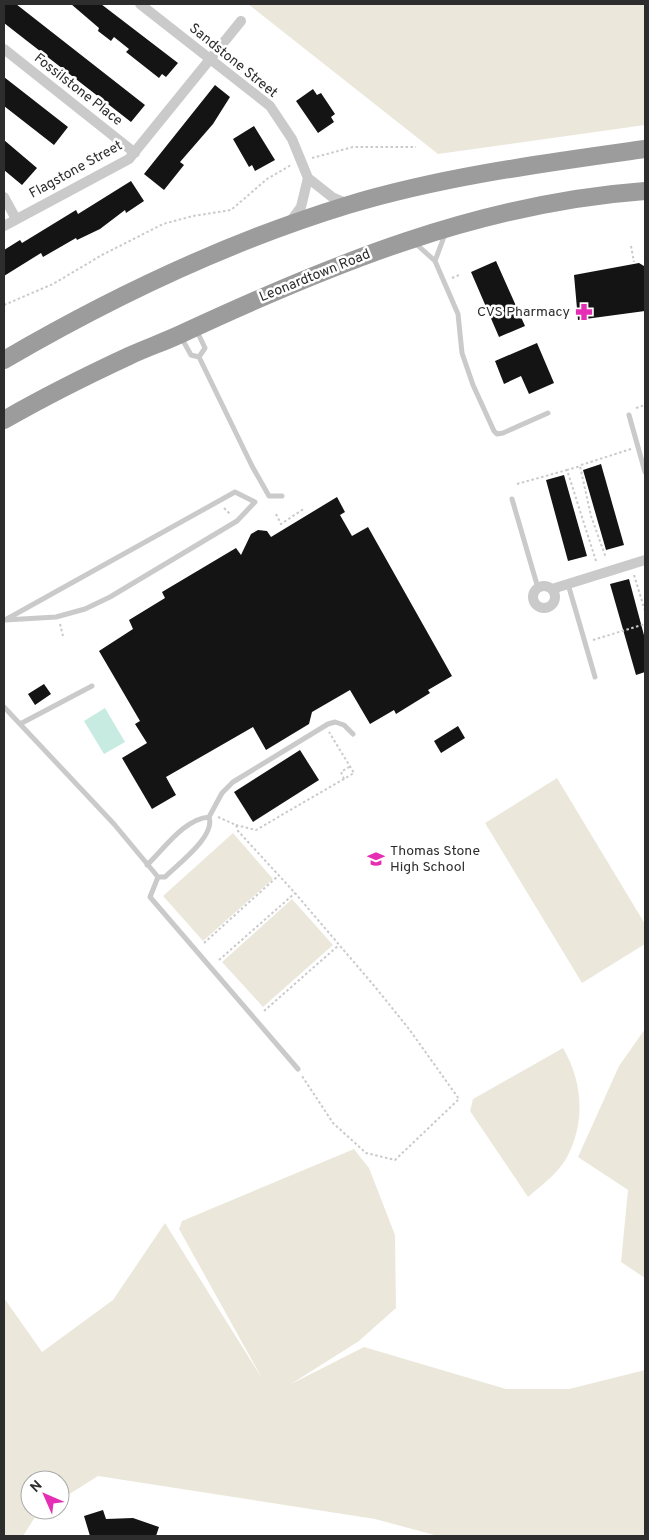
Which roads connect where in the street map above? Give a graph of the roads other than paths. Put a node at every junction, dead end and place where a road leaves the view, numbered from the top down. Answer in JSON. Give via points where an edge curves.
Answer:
{"nodes":[{"id":1,"x":140,"y":4,"type":"edge"},
{"id":2,"x":240,"y":21,"type":"dead end"},
{"id":3,"x":4,"y":49,"type":"edge"},
{"id":4,"x":209,"y":58,"type":"junction"},
{"id":5,"x":645,"y":149,"type":"edge"},
{"id":6,"x":135,"y":153,"type":"junction"},
{"id":7,"x":308,"y":178,"type":"junction"},
{"id":8,"x":643,"y":192,"type":"edge"},
{"id":9,"x":4,"y":197,"type":"edge"},
{"id":10,"x":349,"y":205,"type":"junction"},
{"id":11,"x":16,"y":219,"type":"junction"},
{"id":12,"x":4,"y":226,"type":"edge"},
{"id":13,"x":287,"y":226,"type":"junction"},
{"id":14,"x":448,"y":228,"type":"junction"},
{"id":15,"x":410,"y":239,"type":"junction"},
{"id":16,"x":435,"y":261,"type":"junction"},
{"id":17,"x":188,"y":331,"type":"junction"},
{"id":18,"x":199,"y":357,"type":"junction"},
{"id":19,"x":4,"y":360,"type":"edge"},
{"id":20,"x":548,"y":414,"type":"dead end"},
{"id":21,"x":628,"y":415,"type":"dead end"},
{"id":22,"x":4,"y":420,"type":"edge"},
{"id":23,"x":645,"y":472,"type":"edge"},
{"id":24,"x":282,"y":496,"type":"dead end"},
{"id":25,"x":512,"y":499,"type":"dead end"},
{"id":26,"x":645,"y":560,"type":"edge"},
{"id":27,"x":568,"y":584,"type":"junction"},
{"id":28,"x":538,"y":588,"type":"junction"},
{"id":29,"x":552,"y":589,"type":"junction"},
{"id":30,"x":5,"y":620,"type":"edge"},
{"id":31,"x":595,"y":676,"type":"dead end"},
{"id":32,"x":92,"y":686,"type":"dead end"},
{"id":33,"x":4,"y":707,"type":"edge"},
{"id":34,"x":20,"y":724,"type":"junction"},
{"id":35,"x":354,"y":734,"type":"dead end"},
{"id":36,"x":209,"y":817,"type":"junction"},
{"id":37,"x":147,"y":866,"type":"junction"},
{"id":38,"x":158,"y":877,"type":"junction"},
{"id":39,"x":298,"y":1069,"type":"road end"}],
"edges":[{"from":1,"to":4,"type":"street","name":"Sandstone Street"},
{"from":2,"to":4,"type":"street","name":"Flagstone Street"},
{"from":3,"to":6,"type":"street","name":"Fossilstone Place"},
{"from":4,"to":6,"type":"street","name":"Flagstone Street"},
{"from":4,"to":7,"type":"street","name":"Sandstone Street","via":[[270,106],[288,130]]},
{"from":5,"to":10,"type":"highway","via":[[516,168]]},
{"from":6,"to":11,"type":"street","name":"Flagstone Street","via":[[129,160]]},
{"from":7,"to":10,"type":"street","via":[[332,197]]},
{"from":7,"to":13,"type":"street","via":[[301,207]]},
{"from":8,"to":14,"type":"highway","name":"Leonardtown Road","via":[[540,206]]},
{"from":9,"to":11,"type":"street"},
{"from":10,"to":13,"type":"highway"},
{"from":11,"to":12,"type":"street","name":"Flagstone Street"},
{"from":13,"to":19,"type":"highway","via":[[128,292]]},
{"from":14,"to":15,"type":"highway","name":"Leonardtown Road"},
{"from":14,"to":16,"type":"lane"},
{"from":15,"to":16,"type":"lane"},
{"from":15,"to":17,"type":"highway","name":"Leonardtown Road","via":[[317,273]]},
{"from":16,"to":20,"type":"lane","via":[[458,314],[462,353],[473,385],[494,431],[503,433]]},
{"from":17,"to":18,"type":"lane","via":[[191,355]]},
{"from":17,"to":18,"type":"lane","via":[[205,348]]},
{"from":17,"to":22,"type":"highway","name":"Leonardtown Road","via":[[130,356]]},
{"from":18,"to":24,"type":"lane","via":[[269,496]]},
{"from":21,"to":23,"type":"lane"},
{"from":25,"to":28,"type":"lane"},
{"from":26,"to":27,"type":"street"},
{"from":27,"to":29,"type":"street"},
{"from":27,"to":31,"type":"lane"},
{"from":28,"to":29,"type":"street"},
{"from":28,"to":29,"type":"street","via":[[534,598],[542,607],[554,601]]},
{"from":30,"to":30,"type":"lane","via":[[234,492],[255,502],[237,521],[85,609],[58,617]]},
{"from":32,"to":34,"type":"lane"},
{"from":33,"to":34,"type":"lane"},
{"from":34,"to":37,"type":"lane","via":[[114,824]]},
{"from":35,"to":36,"type":"lane","via":[[344,725],[328,724],[233,782],[222,793]]},
{"from":36,"to":37,"type":"lane","via":[[185,828]]},
{"from":36,"to":38,"type":"lane","via":[[210,826],[204,838],[165,876]]},
{"from":37,"to":38,"type":"lane"},
{"from":38,"to":39,"type":"lane","via":[[150,896]]}]}
